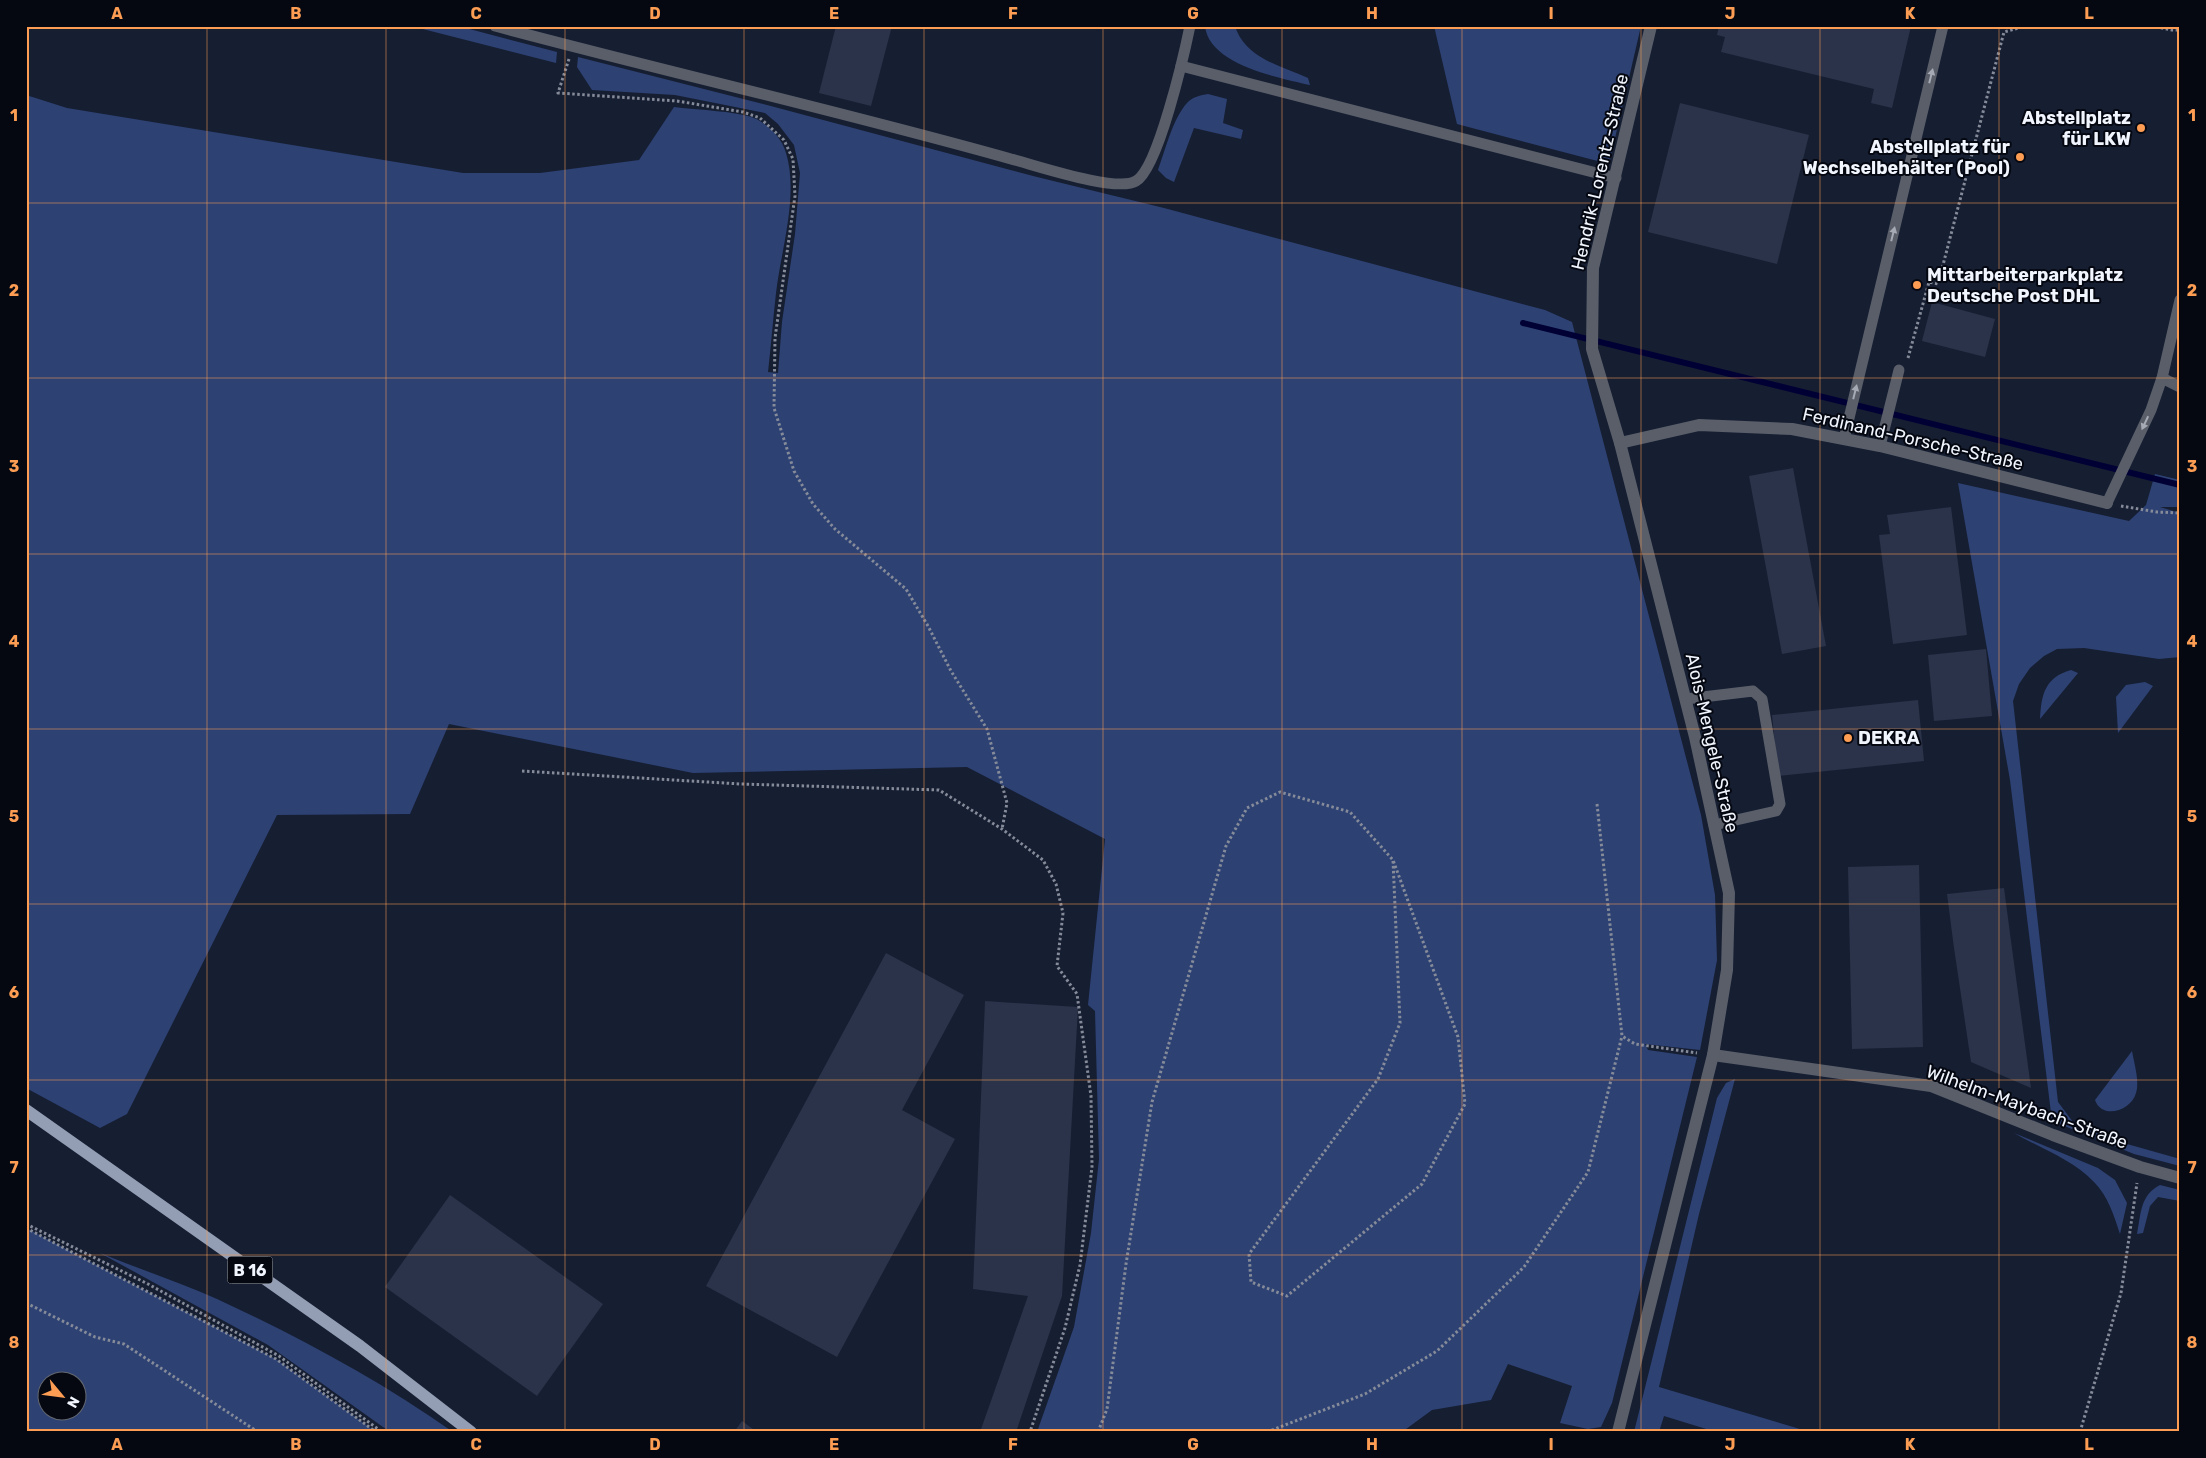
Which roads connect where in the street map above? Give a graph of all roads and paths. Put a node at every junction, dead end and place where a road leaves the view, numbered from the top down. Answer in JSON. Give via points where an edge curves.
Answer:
{"nodes":[{"id":1,"x":495,"y":26,"type":"edge"},
{"id":2,"x":1190,"y":26,"type":"edge"},
{"id":3,"x":1651,"y":26,"type":"edge"},
{"id":4,"x":1943,"y":26,"type":"edge"},
{"id":5,"x":2026,"y":26,"type":"edge"},
{"id":6,"x":2151,"y":26,"type":"edge"},
{"id":7,"x":2180,"y":30,"type":"edge"},
{"id":8,"x":573,"y":47,"type":"junction"},
{"id":9,"x":1181,"y":66,"type":"junction"},
{"id":10,"x":1616,"y":178,"type":"junction"},
{"id":11,"x":2180,"y":300,"type":"edge"},
{"id":12,"x":1899,"y":370,"type":"joint"},
{"id":13,"x":2162,"y":378,"type":"junction"},
{"id":14,"x":2180,"y":387,"type":"edge"},
{"id":15,"x":1844,"y":439,"type":"junction"},
{"id":16,"x":1620,"y":443,"type":"junction"},
{"id":17,"x":1880,"y":446,"type":"junction"},
{"id":18,"x":2107,"y":503,"type":"junction"},
{"id":19,"x":2180,"y":513,"type":"edge"},
{"id":20,"x":1686,"y":699,"type":"junction"},
{"id":21,"x":522,"y":771,"type":"dead end"},
{"id":22,"x":1597,"y":804,"type":"dead end"},
{"id":23,"x":1714,"y":825,"type":"junction"},
{"id":24,"x":1002,"y":829,"type":"junction"},
{"id":25,"x":1392,"y":860,"type":"junction"},
{"id":26,"x":1622,"y":1036,"type":"junction"},
{"id":27,"x":1713,"y":1055,"type":"junction"},
{"id":28,"x":26,"y":1110,"type":"edge"},
{"id":29,"x":2140,"y":1167,"type":"junction"},
{"id":30,"x":2180,"y":1178,"type":"edge"},
{"id":31,"x":26,"y":1224,"type":"edge"},
{"id":32,"x":26,"y":1228,"type":"edge"},
{"id":33,"x":26,"y":1303,"type":"edge"},
{"id":34,"x":258,"y":1432,"type":"edge"},
{"id":35,"x":376,"y":1432,"type":"edge"},
{"id":36,"x":382,"y":1432,"type":"edge"},
{"id":37,"x":471,"y":1432,"type":"edge"},
{"id":38,"x":1030,"y":1432,"type":"edge"},
{"id":39,"x":1098,"y":1432,"type":"edge"},
{"id":40,"x":1267,"y":1432,"type":"edge"},
{"id":41,"x":1618,"y":1432,"type":"edge"},
{"id":42,"x":2080,"y":1432,"type":"edge"}],
"edges":[{"from":1,"to":8,"type":"lane"},
{"from":2,"to":9,"type":"lane"},
{"from":3,"to":10,"type":"street","name":"Hendrik-Lorentz-Straße"},
{"from":15,"to":4,"type":"lane","one_way":true},
{"from":5,"to":12,"type":"path","via":[[2004,32],[1938,284],[1929,282],[1911,354]]},
{"from":6,"to":7,"type":"path"},
{"from":8,"to":9,"type":"lane","via":[[1084,179],[1119,184],[1134,183],[1144,176]]},
{"from":8,"to":24,"type":"path","via":[[558,93],[677,101],[743,112],[760,118],[784,140],[793,159],[795,196],[775,338],[774,408],[780,427],[794,471],[813,504],[836,529],[906,589],[986,729],[1007,803]]},
{"from":9,"to":10,"type":"lane"},
{"from":10,"to":16,"type":"street","name":"Hendrik-Lorentz-Straße","via":[[1593,268],[1592,349]]},
{"from":11,"to":13,"type":"lane"},
{"from":12,"to":17,"type":"lane"},
{"from":13,"to":14,"type":"lane"},
{"from":13,"to":18,"type":"lane","one_way":true,"via":[[2151,410]]},
{"from":15,"to":16,"type":"street","name":"Ferdinand-Porsche-Straße","via":[[1792,429],[1699,425]]},
{"from":15,"to":17,"type":"street","name":"Ferdinand-Porsche-Straße"},
{"from":16,"to":20,"type":"street","name":"Alois-Mengele-Straße"},
{"from":17,"to":18,"type":"street","name":"Ferdinand-Porsche-Straße"},
{"from":18,"to":19,"type":"path"},
{"from":20,"to":23,"type":"street","name":"Alois-Mengele-Straße"},
{"from":20,"to":23,"type":"lane","via":[[1753,691],[1762,699],[1780,804],[1776,811]]},
{"from":21,"to":24,"type":"path","via":[[741,784],[939,790]]},
{"from":22,"to":26,"type":"path"},
{"from":23,"to":27,"type":"street","name":"Alois-Mengele-Straße","via":[[1729,893],[1726,970]]},
{"from":24,"to":38,"type":"path","via":[[1043,860],[1056,884],[1063,913],[1057,966],[1077,994],[1091,1096],[1092,1167],[1080,1265],[1065,1328]]},
{"from":25,"to":25,"type":"path","via":[[1400,1023],[1378,1079],[1249,1254],[1251,1282],[1287,1296],[1422,1184],[1465,1104],[1458,1037]]},
{"from":25,"to":39,"type":"path","via":[[1350,812],[1280,792],[1247,808],[1226,846],[1152,1102],[1107,1409]]},
{"from":26,"to":27,"type":"path","via":[[1635,1044],[1653,1048]]},
{"from":26,"to":40,"type":"path","via":[[1588,1172],[1524,1267],[1437,1351],[1365,1394]]},
{"from":27,"to":29,"type":"street","name":"Wilhelm-Maybach-Straße","via":[[1932,1086]]},
{"from":27,"to":41,"type":"street","name":"Alois-Mengele-Straße"},
{"from":28,"to":37,"type":"main road","number":"B 16","via":[[360,1346]]},
{"from":29,"to":30,"type":"street","name":"Wilhelm-Maybach-Straße"},
{"from":29,"to":42,"type":"path","via":[[2121,1293]]},
{"from":31,"to":36,"type":"path","via":[[139,1280],[279,1356]]},
{"from":32,"to":35,"type":"path","via":[[276,1359]]},
{"from":33,"to":34,"type":"path","via":[[95,1337],[124,1344]]}]}
